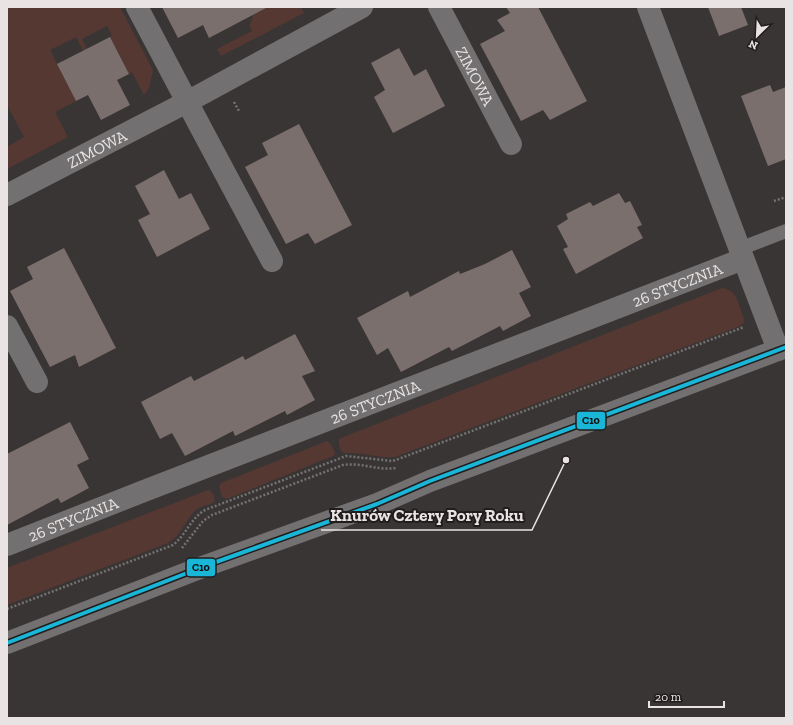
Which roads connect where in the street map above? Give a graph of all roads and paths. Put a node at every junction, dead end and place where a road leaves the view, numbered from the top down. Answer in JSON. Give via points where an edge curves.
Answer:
{"nodes":[{"id":1,"x":137,"y":7,"type":"edge"},
{"id":2,"x":362,"y":7,"type":"edge"},
{"id":3,"x":439,"y":7,"type":"edge"},
{"id":4,"x":648,"y":7,"type":"edge"},
{"id":5,"x":187,"y":102,"type":"junction"},
{"id":6,"x":511,"y":144,"type":"dead end"},
{"id":7,"x":7,"y":194,"type":"edge"},
{"id":8,"x":786,"y":197,"type":"edge"},
{"id":9,"x":774,"y":201,"type":"dead end"},
{"id":10,"x":786,"y":231,"type":"edge"},
{"id":11,"x":741,"y":254,"type":"junction"},
{"id":12,"x":272,"y":261,"type":"dead end"},
{"id":13,"x":765,"y":318,"type":"junction"},
{"id":14,"x":7,"y":326,"type":"edge"},
{"id":15,"x":782,"y":348,"type":"edge"},
{"id":16,"x":37,"y":382,"type":"dead end"},
{"id":17,"x":400,"y":467,"type":"dead end"},
{"id":18,"x":7,"y":545,"type":"edge"},
{"id":19,"x":177,"y":551,"type":"dead end"},
{"id":20,"x":7,"y":608,"type":"edge"},
{"id":21,"x":7,"y":642,"type":"edge"}],
"edges":[{"from":1,"to":5,"type":"street"},
{"from":2,"to":5,"type":"street","name":"ZIMOWA"},
{"from":3,"to":6,"type":"street","name":"ZIMOWA"},
{"from":4,"to":11,"type":"street","name":"26 STYCZNIA"},
{"from":5,"to":7,"type":"street","name":"ZIMOWA"},
{"from":5,"to":12,"type":"street"},
{"from":8,"to":9,"type":"path"},
{"from":10,"to":11,"type":"lane"},
{"from":11,"to":13,"type":"street","name":"26 STYCZNIA"},
{"from":11,"to":18,"type":"street","name":"26 STYCZNIA"},
{"from":13,"to":15,"type":"street","name":"26 STYCZNIA"},
{"from":13,"to":20,"type":"path","via":[[396,460],[346,456],[280,481],[201,512],[173,545]]},
{"from":14,"to":16,"type":"street"},
{"from":15,"to":21,"type":"street","name":"26 STYCZNIA"},
{"from":17,"to":19,"type":"path","via":[[389,469],[348,464],[304,479],[212,514]]}]}
